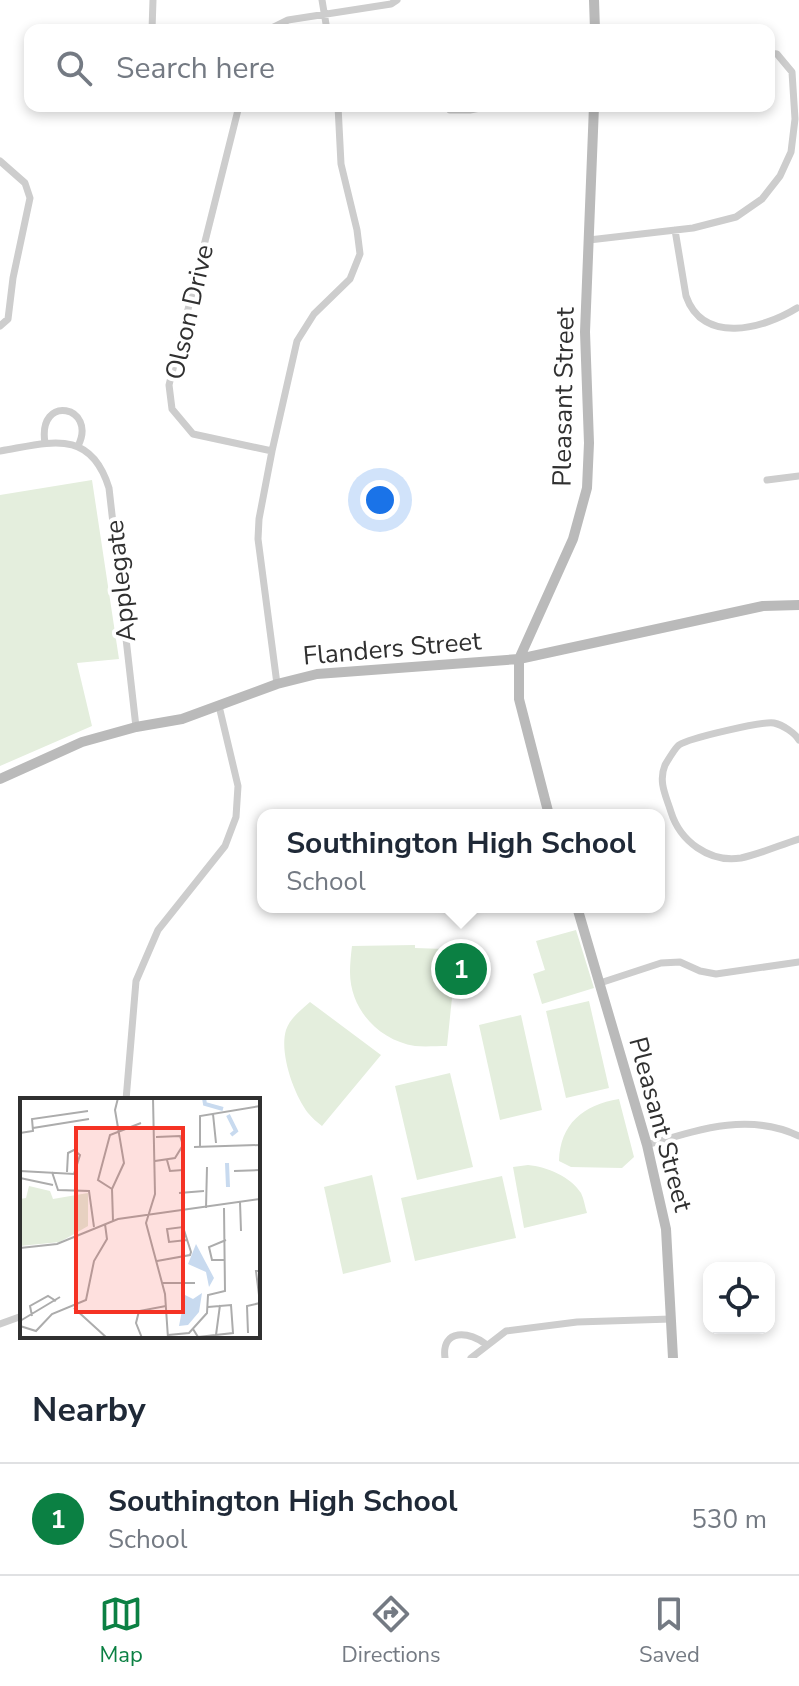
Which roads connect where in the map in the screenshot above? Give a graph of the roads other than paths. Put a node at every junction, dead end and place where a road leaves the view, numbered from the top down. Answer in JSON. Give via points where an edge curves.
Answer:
{"nodes":[{"id":1,"x":153,"y":0,"type":"edge"},
{"id":2,"x":322,"y":0,"type":"edge"},
{"id":3,"x":397,"y":0,"type":"edge"},
{"id":4,"x":594,"y":0,"type":"edge"},
{"id":5,"x":324,"y":14,"type":"junction"},
{"id":6,"x":152,"y":24,"type":"edge"},
{"id":7,"x":280,"y":24,"type":"edge"},
{"id":8,"x":326,"y":24,"type":"edge"},
{"id":9,"x":595,"y":24,"type":"edge"},
{"id":10,"x":775,"y":54,"type":"edge"},
{"id":11,"x":237,"y":112,"type":"edge"},
{"id":12,"x":338,"y":112,"type":"edge"},
{"id":13,"x":594,"y":112,"type":"edge"},
{"id":14,"x":0,"y":161,"type":"edge"},
{"id":15,"x":675,"y":230,"type":"junction"},
{"id":16,"x":589,"y":240,"type":"junction"},
{"id":17,"x":797,"y":308,"type":"dead end"},
{"id":18,"x":0,"y":326,"type":"edge"},
{"id":19,"x":45,"y":443,"type":"junction"},
{"id":20,"x":78,"y":446,"type":"junction"},
{"id":21,"x":0,"y":451,"type":"edge"},
{"id":22,"x":272,"y":451,"type":"junction"},
{"id":23,"x":799,"y":476,"type":"edge"},
{"id":24,"x":767,"y":480,"type":"dead end"},
{"id":25,"x":799,"y":605,"type":"edge"},
{"id":26,"x":519,"y":659,"type":"junction"},
{"id":27,"x":277,"y":684,"type":"junction"},
{"id":28,"x":219,"y":706,"type":"junction"},
{"id":29,"x":136,"y":727,"type":"junction"},
{"id":30,"x":799,"y":740,"type":"edge"},
{"id":31,"x":0,"y":779,"type":"edge"},
{"id":32,"x":547,"y":809,"type":"edge"},
{"id":33,"x":799,"y":839,"type":"edge"},
{"id":34,"x":579,"y":913,"type":"edge"},
{"id":35,"x":799,"y":962,"type":"edge"},
{"id":36,"x":600,"y":983,"type":"junction"},
{"id":37,"x":126,"y":1098,"type":"edge"},
{"id":38,"x":799,"y":1136,"type":"edge"},
{"id":39,"x":647,"y":1145,"type":"junction"},
{"id":40,"x":20,"y":1317,"type":"edge"},
{"id":41,"x":671,"y":1319,"type":"junction"},
{"id":42,"x":0,"y":1324,"type":"edge"},
{"id":43,"x":487,"y":1345,"type":"junction"},
{"id":44,"x":445,"y":1358,"type":"edge"},
{"id":45,"x":471,"y":1358,"type":"edge"},
{"id":46,"x":673,"y":1358,"type":"edge"}],
"edges":[{"from":1,"to":6,"type":"street"},
{"from":2,"to":5,"type":"street"},
{"from":3,"to":5,"type":"street"},
{"from":4,"to":9,"type":"street"},
{"from":5,"to":7,"type":"street"},
{"from":5,"to":8,"type":"street"},
{"from":10,"to":15,"type":"street","via":[[792,72],[795,119],[791,152],[780,176],[762,199],[736,217]]},
{"from":11,"to":22,"type":"street","name":"Olson Drive","via":[[169,385],[172,409],[193,434]]},
{"from":12,"to":22,"type":"street","via":[[341,164],[360,254],[350,279],[314,314],[297,341]]},
{"from":13,"to":16,"type":"street","name":"Pleasant Street"},
{"from":14,"to":18,"type":"street","via":[[25,183],[30,198],[8,319]]},
{"from":15,"to":16,"type":"street"},
{"from":15,"to":17,"type":"street","via":[[686,296],[700,319],[745,328]]},
{"from":16,"to":26,"type":"street","name":"Pleasant Street","via":[[587,488],[573,539]]},
{"from":19,"to":20,"type":"street"},
{"from":19,"to":20,"type":"street","name":"Applegate","via":[[46,420],[67,411],[83,426]]},
{"from":19,"to":21,"type":"street"},
{"from":20,"to":29,"type":"street","name":"Applegate","via":[[96,461],[109,488]]},
{"from":22,"to":27,"type":"street","via":[[258,539]]},
{"from":23,"to":24,"type":"street"},
{"from":25,"to":26,"type":"street","name":"Flanders Street","via":[[763,606]]},
{"from":26,"to":27,"type":"street","name":"Flanders Street","via":[[317,674]]},
{"from":26,"to":32,"type":"street","name":"Pleasant Street","via":[[519,699]]},
{"from":27,"to":28,"type":"street","name":"Flanders Street"},
{"from":28,"to":29,"type":"street","name":"Flanders Street"},
{"from":28,"to":37,"type":"street","via":[[238,786],[236,817],[225,846],[158,930],[136,981]]},
{"from":29,"to":31,"type":"street","name":"Flanders Street","via":[[82,742]]},
{"from":30,"to":33,"type":"street","via":[[774,723],[704,737],[679,745],[661,782],[675,825],[692,845],[717,858],[740,858]]},
{"from":34,"to":36,"type":"street","name":"Pleasant Street"},
{"from":35,"to":36,"type":"street","via":[[716,974],[680,962],[661,963]]},
{"from":36,"to":39,"type":"street","name":"Pleasant Street"},
{"from":38,"to":39,"type":"street","via":[[772,1126],[722,1124]]},
{"from":39,"to":41,"type":"street","name":"Pleasant Street","via":[[666,1229]]},
{"from":40,"to":42,"type":"street"},
{"from":41,"to":43,"type":"street","via":[[506,1331]]},
{"from":41,"to":46,"type":"street","name":"Pleasant Street"},
{"from":43,"to":44,"type":"street","via":[[472,1336],[452,1337]]},
{"from":43,"to":45,"type":"street"}]}
